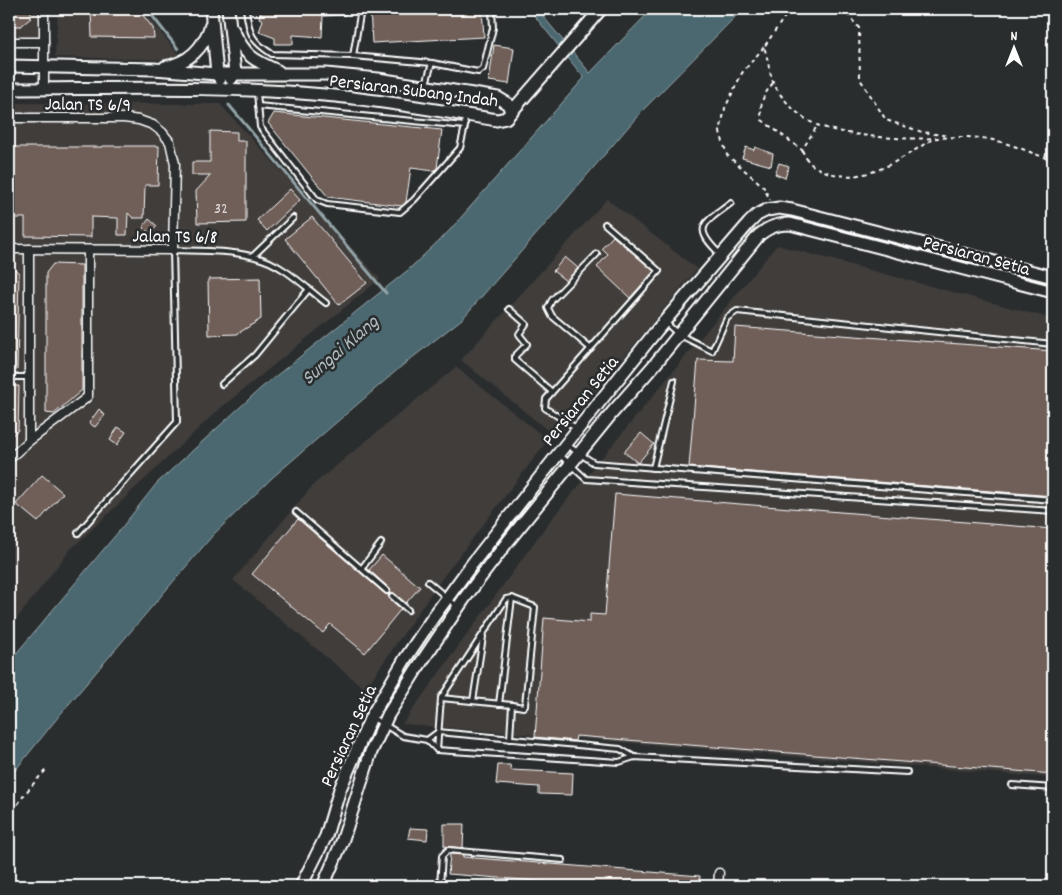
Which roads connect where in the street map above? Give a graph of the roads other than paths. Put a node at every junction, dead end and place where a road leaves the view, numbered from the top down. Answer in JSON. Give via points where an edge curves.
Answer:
{"nodes":[{"id":1,"x":44,"y":9,"type":"edge"},
{"id":2,"x":211,"y":9,"type":"edge"},
{"id":3,"x":228,"y":9,"type":"edge"},
{"id":4,"x":246,"y":9,"type":"edge"},
{"id":5,"x":361,"y":9,"type":"edge"},
{"id":6,"x":492,"y":9,"type":"edge"},
{"id":7,"x":601,"y":9,"type":"edge"},
{"id":8,"x":212,"y":22,"type":"junction"},
{"id":9,"x":230,"y":24,"type":"junction"},
{"id":10,"x":9,"y":42,"type":"edge"},
{"id":11,"x":44,"y":42,"type":"junction"},
{"id":12,"x":353,"y":56,"type":"junction"},
{"id":13,"x":432,"y":62,"type":"junction"},
{"id":14,"x":9,"y":66,"type":"edge"},
{"id":15,"x":44,"y":66,"type":"junction"},
{"id":16,"x":154,"y":69,"type":"junction"},
{"id":17,"x":217,"y":74,"type":"junction"},
{"id":18,"x":235,"y":74,"type":"junction"},
{"id":19,"x":285,"y":74,"type":"junction"},
{"id":20,"x":425,"y":87,"type":"junction"},
{"id":21,"x":9,"y":89,"type":"edge"},
{"id":22,"x":44,"y":89,"type":"junction"},
{"id":23,"x":225,"y":90,"type":"junction"},
{"id":24,"x":257,"y":90,"type":"junction"},
{"id":25,"x":258,"y":106,"type":"junction"},
{"id":26,"x":511,"y":111,"type":"junction"},
{"id":27,"x":9,"y":118,"type":"edge"},
{"id":28,"x":465,"y":121,"type":"junction"},
{"id":29,"x":730,"y":203,"type":"dead end"},
{"id":30,"x":772,"y":210,"type":"junction"},
{"id":31,"x":293,"y":218,"type":"dead end"},
{"id":32,"x":605,"y":224,"type":"dead end"},
{"id":33,"x":775,"y":225,"type":"junction"},
{"id":34,"x":9,"y":249,"type":"edge"},
{"id":35,"x":29,"y":250,"type":"junction"},
{"id":36,"x":88,"y":250,"type":"junction"},
{"id":37,"x":174,"y":250,"type":"junction"},
{"id":38,"x":597,"y":254,"type":"dead end"},
{"id":39,"x":721,"y":255,"type":"junction"},
{"id":40,"x":253,"y":256,"type":"junction"},
{"id":41,"x":1053,"y":277,"type":"edge"},
{"id":42,"x":309,"y":289,"type":"junction"},
{"id":43,"x":1053,"y":292,"type":"edge"},
{"id":44,"x":326,"y":303,"type":"dead end"},
{"id":45,"x":509,"y":309,"type":"dead end"},
{"id":46,"x":664,"y":322,"type":"junction"},
{"id":47,"x":678,"y":334,"type":"junction"},
{"id":48,"x":1053,"y":344,"type":"edge"},
{"id":49,"x":591,"y":349,"type":"junction"},
{"id":50,"x":9,"y":377,"type":"edge"},
{"id":51,"x":28,"y":377,"type":"junction"},
{"id":52,"x":674,"y":381,"type":"dead end"},
{"id":53,"x":222,"y":384,"type":"dead end"},
{"id":54,"x":552,"y":392,"type":"junction"},
{"id":55,"x":578,"y":429,"type":"junction"},
{"id":56,"x":29,"y":441,"type":"junction"},
{"id":57,"x":566,"y":444,"type":"junction"},
{"id":58,"x":558,"y":454,"type":"junction"},
{"id":59,"x":580,"y":455,"type":"junction"},
{"id":60,"x":9,"y":460,"type":"edge"},
{"id":61,"x":572,"y":465,"type":"junction"},
{"id":62,"x":653,"y":468,"type":"junction"},
{"id":63,"x":1053,"y":500,"type":"edge"},
{"id":64,"x":1053,"y":511,"type":"edge"},
{"id":65,"x":296,"y":512,"type":"dead end"},
{"id":66,"x":78,"y":533,"type":"dead end"},
{"id":67,"x":381,"y":543,"type":"dead end"},
{"id":68,"x":362,"y":568,"type":"junction"},
{"id":69,"x":428,"y":582,"type":"dead end"},
{"id":70,"x":387,"y":591,"type":"dead end"},
{"id":71,"x":392,"y":596,"type":"dead end"},
{"id":72,"x":447,"y":598,"type":"junction"},
{"id":73,"x":512,"y":598,"type":"junction"},
{"id":74,"x":459,"y":607,"type":"junction"},
{"id":75,"x":408,"y":610,"type":"dead end"},
{"id":76,"x":484,"y":634,"type":"junction"},
{"id":77,"x":441,"y":698,"type":"junction"},
{"id":78,"x":473,"y":701,"type":"junction"},
{"id":79,"x":499,"y":704,"type":"junction"},
{"id":80,"x":512,"y":705,"type":"junction"},
{"id":81,"x":371,"y":717,"type":"junction"},
{"id":82,"x":384,"y":725,"type":"junction"},
{"id":83,"x":438,"y":732,"type":"junction"},
{"id":84,"x":510,"y":739,"type":"junction"},
{"id":85,"x":427,"y":740,"type":"junction"},
{"id":86,"x":436,"y":750,"type":"junction"},
{"id":87,"x":634,"y":757,"type":"junction"},
{"id":88,"x":907,"y":772,"type":"dead end"},
{"id":89,"x":1012,"y":785,"type":"dead end"},
{"id":90,"x":1053,"y":788,"type":"edge"},
{"id":91,"x":563,"y":860,"type":"dead end"},
{"id":92,"x":719,"y":873,"type":"dead end"},
{"id":93,"x":301,"y":886,"type":"edge"},
{"id":94,"x":323,"y":886,"type":"edge"},
{"id":95,"x":440,"y":886,"type":"edge"},
{"id":96,"x":718,"y":886,"type":"edge"}],
"edges":[{"from":1,"to":11,"type":"street"},
{"from":2,"to":8,"type":"street"},
{"from":3,"to":9,"type":"street"},
{"from":4,"to":12,"type":"lane","via":[[249,32],[262,48],[272,54]]},
{"from":5,"to":12,"type":"lane"},
{"from":6,"to":13,"type":"lane","via":[[493,28],[483,69],[478,72]]},
{"from":7,"to":26,"type":"street"},
{"from":8,"to":16,"type":"street","via":[[208,36],[186,61]]},
{"from":8,"to":17,"type":"street"},
{"from":9,"to":18,"type":"street"},
{"from":9,"to":19,"type":"street","via":[[246,54]]},
{"from":10,"to":11,"type":"street"},
{"from":11,"to":15,"type":"street"},
{"from":12,"to":13,"type":"lane"},
{"from":13,"to":20,"type":"lane"},
{"from":14,"to":15,"type":"street","name":"Persiaran Subang Indah"},
{"from":15,"to":16,"type":"street","name":"Persiaran Subang Indah"},
{"from":15,"to":22,"type":"street"},
{"from":16,"to":17,"type":"street","name":"Persiaran Subang Indah"},
{"from":17,"to":18,"type":"street","name":"Persiaran Subang Indah"},
{"from":17,"to":23,"type":"street"},
{"from":18,"to":19,"type":"street","name":"Persiaran Subang Indah"},
{"from":18,"to":23,"type":"street"},
{"from":19,"to":20,"type":"street","name":"Persiaran Subang Indah","via":[[326,74]]},
{"from":20,"to":26,"type":"street","name":"Persiaran Subang Indah","via":[[498,98],[508,104]]},
{"from":21,"to":22,"type":"street","name":"Persiaran Subang Indah"},
{"from":22,"to":23,"type":"street","name":"Persiaran Subang Indah"},
{"from":23,"to":24,"type":"street","name":"Persiaran Subang Indah"},
{"from":24,"to":25,"type":"lane"},
{"from":24,"to":28,"type":"street","name":"Persiaran Subang Indah","via":[[335,96]]},
{"from":25,"to":28,"type":"lane"},
{"from":25,"to":28,"type":"lane","via":[[260,127],[317,200],[327,204],[400,212],[458,151]]},
{"from":26,"to":28,"type":"street","name":"Persiaran Subang Indah","via":[[506,118],[497,120]]},
{"from":27,"to":37,"type":"street","name":"Jalan TS 6/9","via":[[124,118],[153,125],[162,132],[174,153]]},
{"from":29,"to":39,"type":"lane","via":[[705,223],[703,232],[706,241]]},
{"from":30,"to":33,"type":"street"},
{"from":30,"to":39,"type":"street","name":"Persiaran Setia","via":[[757,216]]},
{"from":30,"to":41,"type":"street","name":"Persiaran Setia","via":[[792,210]]},
{"from":31,"to":40,"type":"lane"},
{"from":32,"to":49,"type":"lane","via":[[659,271]]},
{"from":33,"to":43,"type":"street","name":"Persiaran Setia","via":[[790,224]]},
{"from":33,"to":47,"type":"street","name":"Persiaran Setia","via":[[758,235]]},
{"from":34,"to":35,"type":"street","name":"Jalan TS 6/8"},
{"from":35,"to":36,"type":"street","name":"Jalan TS 6/8"},
{"from":35,"to":51,"type":"street"},
{"from":36,"to":37,"type":"street","name":"Jalan TS 6/8"},
{"from":36,"to":56,"type":"street","via":[[88,396]]},
{"from":37,"to":40,"type":"lane","name":"Jalan TS 6/8"},
{"from":37,"to":66,"type":"lane","via":[[177,422]]},
{"from":38,"to":49,"type":"lane","via":[[548,308],[552,316]]},
{"from":39,"to":46,"type":"street","name":"Persiaran Setia"},
{"from":40,"to":42,"type":"lane","name":"Jalan TS 6/8","via":[[277,266]]},
{"from":42,"to":44,"type":"lane","name":"Jalan TS 6/8"},
{"from":42,"to":53,"type":"lane","via":[[255,355]]},
{"from":45,"to":54,"type":"lane","via":[[526,324],[519,334],[527,344],[515,360]]},
{"from":46,"to":47,"type":"lane"},
{"from":46,"to":55,"type":"street","name":"Persiaran Setia"},
{"from":47,"to":48,"type":"lane","via":[[712,350],[727,318],[737,311]]},
{"from":47,"to":59,"type":"street","name":"Persiaran Setia"},
{"from":49,"to":54,"type":"lane"},
{"from":50,"to":51,"type":"lane"},
{"from":51,"to":56,"type":"street"},
{"from":52,"to":62,"type":"lane"},
{"from":54,"to":55,"type":"lane","via":[[546,399],[545,408]]},
{"from":55,"to":57,"type":"street","name":"Persiaran Setia"},
{"from":56,"to":60,"type":"street"},
{"from":57,"to":58,"type":"street","name":"Persiaran Setia"},
{"from":57,"to":59,"type":"lane"},
{"from":58,"to":61,"type":"lane"},
{"from":58,"to":72,"type":"street","name":"Persiaran Setia"},
{"from":59,"to":61,"type":"street","name":"Persiaran Setia"},
{"from":59,"to":62,"type":"lane","via":[[594,463]]},
{"from":61,"to":64,"type":"lane","via":[[586,479]]},
{"from":61,"to":74,"type":"street","name":"Persiaran Setia","via":[[509,540]]},
{"from":62,"to":63,"type":"lane"},
{"from":65,"to":68,"type":"lane"},
{"from":67,"to":68,"type":"lane"},
{"from":68,"to":70,"type":"lane"},
{"from":69,"to":72,"type":"lane"},
{"from":71,"to":75,"type":"lane"},
{"from":72,"to":74,"type":"lane"},
{"from":72,"to":81,"type":"street","name":"Persiaran Setia","via":[[404,659]]},
{"from":73,"to":76,"type":"lane","via":[[506,599]]},
{"from":73,"to":79,"type":"lane"},
{"from":73,"to":80,"type":"lane","via":[[535,607],[525,705]]},
{"from":74,"to":82,"type":"street","name":"Persiaran Setia"},
{"from":76,"to":77,"type":"lane"},
{"from":76,"to":78,"type":"lane"},
{"from":77,"to":78,"type":"lane"},
{"from":77,"to":83,"type":"lane"},
{"from":78,"to":79,"type":"lane"},
{"from":79,"to":80,"type":"lane"},
{"from":80,"to":84,"type":"lane"},
{"from":81,"to":82,"type":"lane"},
{"from":81,"to":93,"type":"street","name":"Persiaran Setia","via":[[340,790],[326,836]]},
{"from":82,"to":85,"type":"lane","via":[[403,736]]},
{"from":82,"to":94,"type":"street","name":"Persiaran Setia","via":[[371,752],[342,842]]},
{"from":83,"to":84,"type":"lane"},
{"from":83,"to":85,"type":"lane"},
{"from":83,"to":86,"type":"lane"},
{"from":84,"to":87,"type":"lane","via":[[620,749]]},
{"from":85,"to":86,"type":"lane"},
{"from":86,"to":87,"type":"lane","via":[[619,762]]},
{"from":87,"to":88,"type":"lane"},
{"from":89,"to":90,"type":"lane"},
{"from":91,"to":95,"type":"lane","via":[[448,850],[442,856]]},
{"from":92,"to":96,"type":"street"}]}
